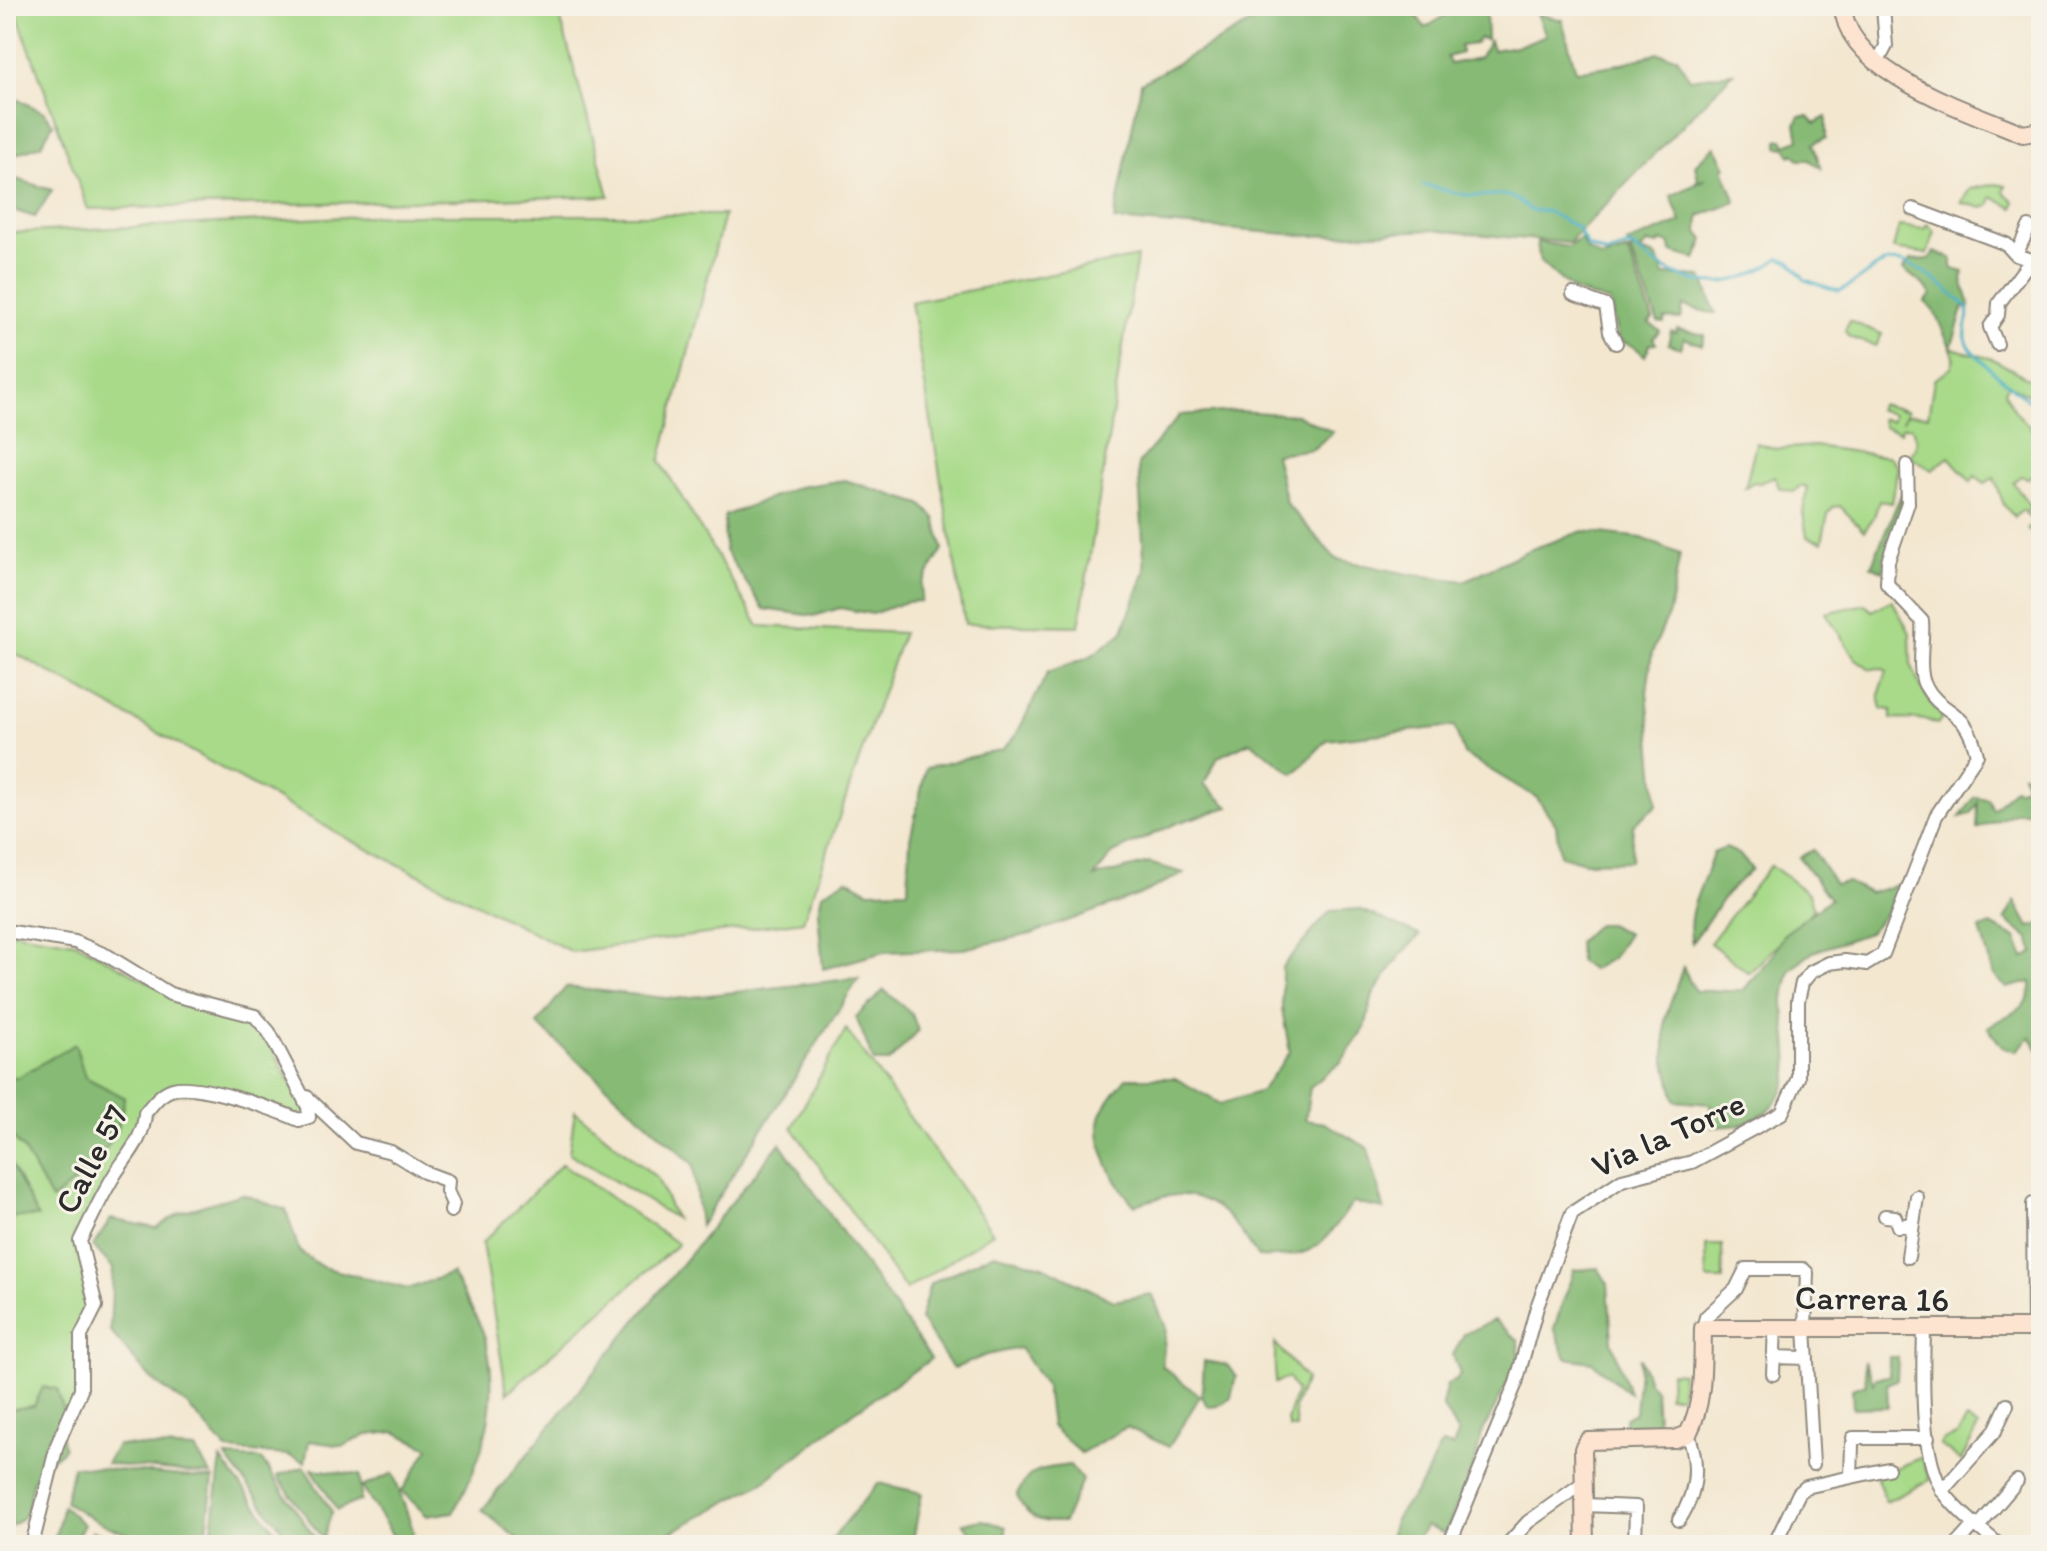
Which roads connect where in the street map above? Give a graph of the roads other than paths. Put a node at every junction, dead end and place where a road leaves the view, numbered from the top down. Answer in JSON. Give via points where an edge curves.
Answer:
{"nodes":[{"id":1,"x":1843,"y":6,"type":"edge"},
{"id":2,"x":1883,"y":6,"type":"edge"},
{"id":3,"x":1877,"y":63,"type":"junction"},
{"id":4,"x":2038,"y":132,"type":"edge"},
{"id":5,"x":1913,"y":209,"type":"dead end"},
{"id":6,"x":2029,"y":227,"type":"dead end"},
{"id":7,"x":2016,"y":255,"type":"junction"},
{"id":8,"x":2036,"y":262,"type":"edge"},
{"id":9,"x":1573,"y":294,"type":"dead end"},
{"id":10,"x":1616,"y":343,"type":"dead end"},
{"id":11,"x":1997,"y":344,"type":"dead end"},
{"id":12,"x":1907,"y":465,"type":"dead end"},
{"id":13,"x":6,"y":931,"type":"edge"},
{"id":14,"x":308,"y":1108,"type":"junction"},
{"id":15,"x":1917,"y":1197,"type":"dead end"},
{"id":16,"x":2033,"y":1204,"type":"dead end"},
{"id":17,"x":451,"y":1211,"type":"dead end"},
{"id":18,"x":1885,"y":1216,"type":"dead end"},
{"id":19,"x":1910,"y":1216,"type":"junction"},
{"id":20,"x":2037,"y":1238,"type":"edge"},
{"id":21,"x":1908,"y":1257,"type":"dead end"},
{"id":22,"x":1775,"y":1327,"type":"junction"},
{"id":23,"x":1703,"y":1328,"type":"junction"},
{"id":24,"x":1805,"y":1328,"type":"junction"},
{"id":25,"x":2038,"y":1328,"type":"edge"},
{"id":26,"x":1924,"y":1330,"type":"junction"},
{"id":27,"x":1773,"y":1357,"type":"junction"},
{"id":28,"x":1807,"y":1358,"type":"junction"},
{"id":29,"x":1773,"y":1374,"type":"dead end"},
{"id":30,"x":2007,"y":1405,"type":"dead end"},
{"id":31,"x":1688,"y":1434,"type":"junction"},
{"id":32,"x":1928,"y":1438,"type":"junction"},
{"id":33,"x":1813,"y":1464,"type":"dead end"},
{"id":34,"x":1888,"y":1469,"type":"dead end"},
{"id":35,"x":1851,"y":1477,"type":"junction"},
{"id":36,"x":2017,"y":1481,"type":"dead end"},
{"id":37,"x":1583,"y":1483,"type":"junction"},
{"id":38,"x":1942,"y":1491,"type":"junction"},
{"id":39,"x":1584,"y":1505,"type":"junction"},
{"id":40,"x":1679,"y":1520,"type":"dead end"},
{"id":41,"x":1976,"y":1525,"type":"junction"},
{"id":42,"x":32,"y":1545,"type":"edge"},
{"id":43,"x":1449,"y":1545,"type":"edge"},
{"id":44,"x":1507,"y":1545,"type":"edge"},
{"id":45,"x":1585,"y":1545,"type":"edge"},
{"id":46,"x":1635,"y":1545,"type":"edge"},
{"id":47,"x":1774,"y":1545,"type":"edge"},
{"id":48,"x":1956,"y":1545,"type":"edge"},
{"id":49,"x":1999,"y":1545,"type":"edge"}],
"edges":[{"from":1,"to":3,"type":"street","via":[[1848,27]]},
{"from":2,"to":3,"type":"street","via":[[1886,46]]},
{"from":3,"to":4,"type":"street","via":[[1916,88],[2023,134]]},
{"from":5,"to":7,"type":"street","via":[[2006,244]]},
{"from":6,"to":7,"type":"street"},
{"from":7,"to":8,"type":"street"},
{"from":8,"to":11,"type":"street","via":[[1999,303],[1990,327]]},
{"from":9,"to":10,"type":"street","via":[[1606,306]]},
{"from":12,"to":43,"type":"street","name":"Via la Torre","via":[[1908,503],[1888,561],[1887,584],[1922,621],[1923,682],[1965,720],[1977,755],[1936,816],[1883,954],[1867,964],[1829,963],[1802,983],[1798,1078],[1782,1113],[1692,1162],[1620,1180],[1572,1213],[1516,1381]]},
{"from":13,"to":14,"type":"street","via":[[75,942],[170,994],[255,1016]]},
{"from":14,"to":17,"type":"street","via":[[307,1097],[356,1143],[391,1152],[448,1181]]},
{"from":14,"to":42,"type":"street","name":"Calle 57","via":[[309,1117],[299,1120],[263,1105],[178,1088],[160,1096],[145,1113],[138,1140],[80,1241],[96,1306],[81,1336],[81,1390],[57,1445]]},
{"from":15,"to":19,"type":"street"},
{"from":16,"to":20,"type":"street"},
{"from":18,"to":19,"type":"street","via":[[1895,1217],[1898,1226]]},
{"from":19,"to":21,"type":"street","via":[[1913,1240]]},
{"from":20,"to":25,"type":"street"},
{"from":22,"to":23,"type":"street","name":"Carrera 16"},
{"from":22,"to":24,"type":"street","name":"Carrera 16"},
{"from":22,"to":27,"type":"street"},
{"from":23,"to":24,"type":"street","via":[[1706,1317],[1752,1267],[1807,1273]]},
{"from":23,"to":31,"type":"street","via":[[1697,1417]]},
{"from":24,"to":26,"type":"street","name":"Carrera 16"},
{"from":24,"to":28,"type":"street"},
{"from":25,"to":26,"type":"street","name":"Carrera 16"},
{"from":26,"to":32,"type":"street","via":[[1922,1395]]},
{"from":27,"to":28,"type":"street"},
{"from":27,"to":29,"type":"street"},
{"from":28,"to":33,"type":"street"},
{"from":30,"to":38,"type":"street","via":[[2001,1422]]},
{"from":31,"to":37,"type":"street","via":[[1675,1439],[1588,1441],[1583,1449]]},
{"from":31,"to":40,"type":"street","via":[[1694,1447],[1695,1488]]},
{"from":32,"to":35,"type":"street","via":[[1852,1441]]},
{"from":32,"to":38,"type":"street"},
{"from":34,"to":35,"type":"street"},
{"from":35,"to":47,"type":"street","via":[[1799,1493]]},
{"from":36,"to":41,"type":"street"},
{"from":37,"to":39,"type":"street"},
{"from":37,"to":44,"type":"street","via":[[1528,1522]]},
{"from":38,"to":41,"type":"street"},
{"from":39,"to":45,"type":"street"},
{"from":39,"to":46,"type":"street","via":[[1636,1507]]},
{"from":41,"to":48,"type":"street"},
{"from":41,"to":49,"type":"street"}]}
